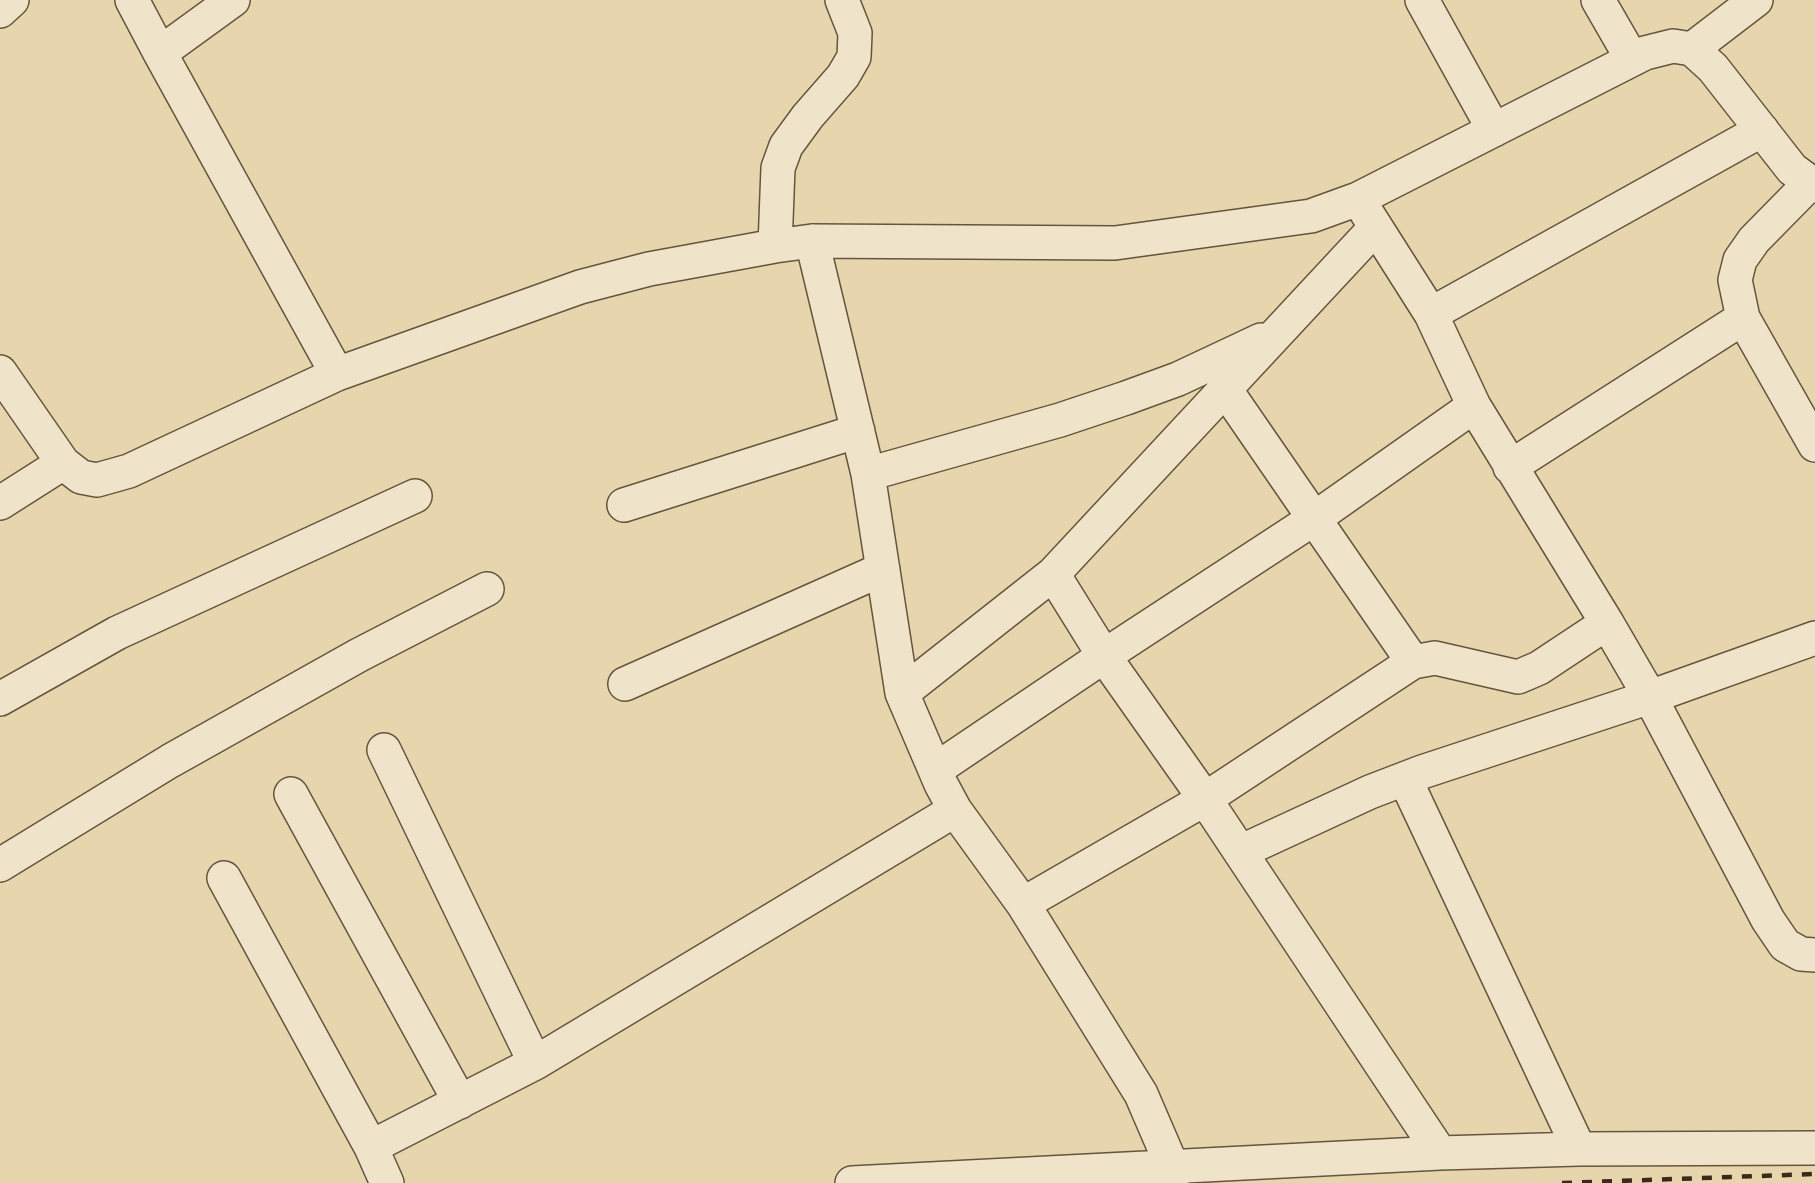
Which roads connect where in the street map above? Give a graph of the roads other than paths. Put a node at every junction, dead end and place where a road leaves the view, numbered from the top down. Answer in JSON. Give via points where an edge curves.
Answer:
{"nodes":[{"id":1,"x":12,"y":0,"type":"edge"},
{"id":2,"x":132,"y":0,"type":"edge"},
{"id":3,"x":233,"y":0,"type":"edge"},
{"id":4,"x":842,"y":0,"type":"edge"},
{"id":5,"x":1422,"y":0,"type":"edge"},
{"id":6,"x":1598,"y":0,"type":"edge"},
{"id":7,"x":1756,"y":0,"type":"edge"},
{"id":8,"x":0,"y":11,"type":"edge"},
{"id":9,"x":1692,"y":49,"type":"junction"},
{"id":10,"x":160,"y":53,"type":"junction"},
{"id":11,"x":1632,"y":59,"type":"junction"},
{"id":12,"x":1494,"y":130,"type":"junction"},
{"id":13,"x":1762,"y":130,"type":"junction"},
{"id":14,"x":1813,"y":184,"type":"edge"},
{"id":15,"x":1358,"y":199,"type":"junction"},
{"id":16,"x":1376,"y":227,"type":"junction"},
{"id":17,"x":812,"y":241,"type":"junction"},
{"id":18,"x":775,"y":246,"type":"junction"},
{"id":19,"x":1431,"y":314,"type":"junction"},
{"id":20,"x":1743,"y":318,"type":"junction"},
{"id":21,"x":1277,"y":333,"type":"junction"},
{"id":22,"x":0,"y":372,"type":"edge"},
{"id":23,"x":337,"y":374,"type":"junction"},
{"id":24,"x":1225,"y":389,"type":"junction"},
{"id":25,"x":1474,"y":406,"type":"junction"},
{"id":26,"x":858,"y":431,"type":"junction"},
{"id":27,"x":1815,"y":445,"type":"edge"},
{"id":28,"x":63,"y":463,"type":"junction"},
{"id":29,"x":1510,"y":467,"type":"junction"},
{"id":30,"x":868,"y":474,"type":"junction"},
{"id":31,"x":415,"y":496,"type":"dead end"},
{"id":32,"x":0,"y":503,"type":"edge"},
{"id":33,"x":624,"y":505,"type":"dead end"},
{"id":34,"x":1315,"y":518,"type":"junction"},
{"id":35,"x":883,"y":569,"type":"junction"},
{"id":36,"x":1053,"y":574,"type":"junction"},
{"id":37,"x":487,"y":589,"type":"dead end"},
{"id":38,"x":1607,"y":623,"type":"junction"},
{"id":39,"x":1815,"y":638,"type":"edge"},
{"id":40,"x":1104,"y":656,"type":"junction"},
{"id":41,"x":1413,"y":662,"type":"junction"},
{"id":42,"x":625,"y":684,"type":"dead end"},
{"id":43,"x":902,"y":693,"type":"junction"},
{"id":44,"x":1650,"y":697,"type":"junction"},
{"id":45,"x":0,"y":699,"type":"edge"},
{"id":46,"x":384,"y":750,"type":"dead end"},
{"id":47,"x":935,"y":770,"type":"junction"},
{"id":48,"x":1405,"y":778,"type":"junction"},
{"id":49,"x":291,"y":794,"type":"dead end"},
{"id":50,"x":1205,"y":799,"type":"junction"},
{"id":51,"x":955,"y":810,"type":"junction"},
{"id":52,"x":1240,"y":852,"type":"junction"},
{"id":53,"x":1,"y":861,"type":"edge"},
{"id":54,"x":224,"y":878,"type":"dead end"},
{"id":55,"x":1023,"y":904,"type":"junction"},
{"id":56,"x":1815,"y":955,"type":"edge"},
{"id":57,"x":535,"y":1063,"type":"junction"},
{"id":58,"x":460,"y":1102,"type":"junction"},
{"id":59,"x":370,"y":1147,"type":"junction"},
{"id":60,"x":1815,"y":1148,"type":"edge"},
{"id":61,"x":1579,"y":1149,"type":"junction"},
{"id":62,"x":1440,"y":1153,"type":"junction"},
{"id":63,"x":1172,"y":1175,"type":"edge"},
{"id":64,"x":387,"y":1183,"type":"edge"},
{"id":65,"x":852,"y":1183,"type":"edge"}],
"edges":[{"from":1,"to":8,"type":"street"},
{"from":2,"to":10,"type":"street"},
{"from":3,"to":10,"type":"street"},
{"from":4,"to":18,"type":"street","via":[[855,33],[854,57],[786,146],[778,168]]},
{"from":5,"to":12,"type":"street"},
{"from":6,"to":11,"type":"street"},
{"from":7,"to":9,"type":"street"},
{"from":9,"to":11,"type":"street","via":[[1673,46]]},
{"from":9,"to":13,"type":"street","via":[[1713,68]]},
{"from":10,"to":23,"type":"street"},
{"from":11,"to":12,"type":"street"},
{"from":12,"to":15,"type":"street"},
{"from":13,"to":14,"type":"street","via":[[1792,169]]},
{"from":13,"to":19,"type":"street"},
{"from":14,"to":20,"type":"street","via":[[1754,240],[1740,260],[1735,280]]},
{"from":15,"to":16,"type":"street"},
{"from":15,"to":17,"type":"street","via":[[1311,216],[1115,243]]},
{"from":16,"to":19,"type":"street"},
{"from":16,"to":21,"type":"street"},
{"from":17,"to":18,"type":"street"},
{"from":17,"to":26,"type":"street"},
{"from":18,"to":23,"type":"street","via":[[649,268],[580,287]]},
{"from":19,"to":25,"type":"street"},
{"from":20,"to":27,"type":"street"},
{"from":20,"to":29,"type":"street"},
{"from":21,"to":24,"type":"street"},
{"from":21,"to":30,"type":"street","via":[[1178,379],[1126,398]]},
{"from":22,"to":28,"type":"street"},
{"from":23,"to":28,"type":"street","via":[[129,471],[97,480],[81,477]]},
{"from":24,"to":34,"type":"street"},
{"from":24,"to":36,"type":"street"},
{"from":25,"to":29,"type":"street"},
{"from":25,"to":34,"type":"street"},
{"from":26,"to":30,"type":"street"},
{"from":26,"to":33,"type":"street"},
{"from":28,"to":32,"type":"street"},
{"from":29,"to":38,"type":"street"},
{"from":30,"to":35,"type":"street"},
{"from":31,"to":45,"type":"street","via":[[117,633]]},
{"from":34,"to":40,"type":"street"},
{"from":34,"to":41,"type":"street"},
{"from":35,"to":42,"type":"street"},
{"from":35,"to":43,"type":"street"},
{"from":36,"to":40,"type":"street"},
{"from":36,"to":43,"type":"street"},
{"from":37,"to":53,"type":"street","via":[[359,655]]},
{"from":38,"to":41,"type":"street","via":[[1539,668],[1518,677],[1435,658]]},
{"from":38,"to":44,"type":"street"},
{"from":39,"to":44,"type":"street"},
{"from":40,"to":47,"type":"street"},
{"from":40,"to":50,"type":"street"},
{"from":41,"to":50,"type":"street"},
{"from":43,"to":47,"type":"street"},
{"from":44,"to":48,"type":"street"},
{"from":44,"to":56,"type":"street","via":[[1768,920],[1785,945],[1801,954]]},
{"from":46,"to":57,"type":"street"},
{"from":47,"to":51,"type":"street"},
{"from":48,"to":52,"type":"street"},
{"from":48,"to":61,"type":"street"},
{"from":49,"to":58,"type":"street"},
{"from":50,"to":52,"type":"street"},
{"from":50,"to":55,"type":"street"},
{"from":51,"to":55,"type":"street"},
{"from":51,"to":57,"type":"street"},
{"from":52,"to":62,"type":"street"},
{"from":54,"to":59,"type":"street"},
{"from":55,"to":63,"type":"street","via":[[1141,1094]]},
{"from":57,"to":58,"type":"street"},
{"from":58,"to":59,"type":"street"},
{"from":59,"to":64,"type":"street"},
{"from":60,"to":61,"type":"street"},
{"from":61,"to":62,"type":"street"},
{"from":62,"to":63,"type":"street"},
{"from":63,"to":65,"type":"street"}]}
